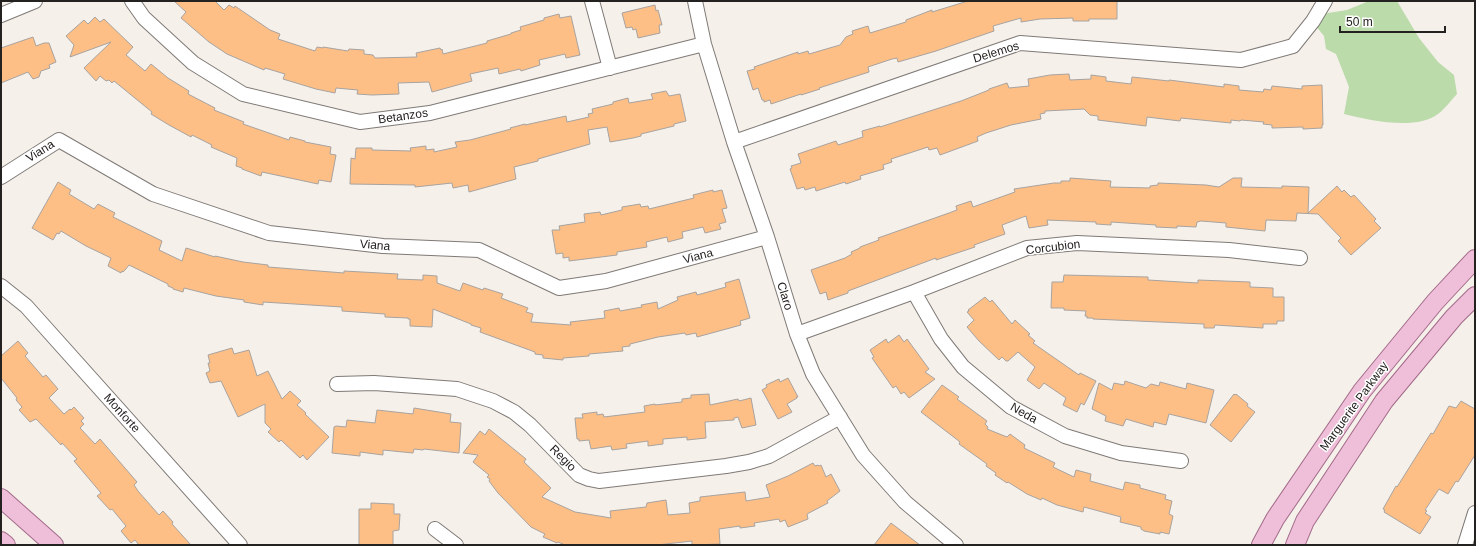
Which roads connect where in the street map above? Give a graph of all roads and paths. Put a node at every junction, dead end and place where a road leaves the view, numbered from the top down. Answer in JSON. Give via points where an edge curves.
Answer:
{"nodes":[{"id":1,"x":35,"y":1,"type":"edge"},
{"id":2,"x":132,"y":1,"type":"edge"},
{"id":3,"x":592,"y":1,"type":"edge"},
{"id":4,"x":695,"y":1,"type":"edge"},
{"id":5,"x":1326,"y":1,"type":"edge"},
{"id":6,"x":1,"y":14,"type":"edge"},
{"id":7,"x":704,"y":44,"type":"junction"},
{"id":8,"x":610,"y":68,"type":"junction"},
{"id":9,"x":734,"y":142,"type":"junction"},
{"id":10,"x":1,"y":177,"type":"edge"},
{"id":11,"x":766,"y":237,"type":"junction"},
{"id":12,"x":1300,"y":258,"type":"dead end"},
{"id":13,"x":1475,"y":259,"type":"edge"},
{"id":14,"x":1,"y":286,"type":"edge"},
{"id":15,"x":914,"y":292,"type":"junction"},
{"id":16,"x":1475,"y":296,"type":"edge"},
{"id":17,"x":797,"y":334,"type":"junction"},
{"id":18,"x":337,"y":384,"type":"dead end"},
{"id":19,"x":840,"y":417,"type":"junction"},
{"id":20,"x":1181,"y":461,"type":"dead end"},
{"id":21,"x":1,"y":498,"type":"edge"},
{"id":22,"x":1475,"y":513,"type":"edge"},
{"id":23,"x":435,"y":529,"type":"dead end"},
{"id":24,"x":1,"y":541,"type":"edge"},
{"id":25,"x":951,"y":544,"type":"edge"},
{"id":26,"x":6,"y":545,"type":"edge"},
{"id":27,"x":54,"y":545,"type":"edge"},
{"id":28,"x":240,"y":545,"type":"edge"},
{"id":29,"x":456,"y":545,"type":"edge"},
{"id":30,"x":1261,"y":545,"type":"edge"},
{"id":31,"x":1295,"y":545,"type":"edge"},
{"id":32,"x":1465,"y":545,"type":"edge"}],
"edges":[{"from":1,"to":6,"type":"street"},
{"from":2,"to":8,"type":"street","name":"Betanzos","via":[[144,18],[193,63],[243,94],[360,122],[430,113]]},
{"from":3,"to":8,"type":"street"},
{"from":4,"to":7,"type":"street","name":"Claro"},
{"from":5,"to":9,"type":"street","name":"Delemos","via":[[1293,46],[1241,60],[1020,43]]},
{"from":7,"to":8,"type":"street","name":"Betanzos"},
{"from":7,"to":9,"type":"street","name":"Claro"},
{"from":9,"to":11,"type":"street","name":"Claro"},
{"from":10,"to":11,"type":"street","name":"Viana","via":[[59,140],[153,194],[269,234],[383,246],[479,250],[559,288],[606,280]]},
{"from":11,"to":17,"type":"street","name":"Claro"},
{"from":12,"to":15,"type":"street","name":"Corcubion","via":[[1229,250],[1077,242],[1027,248]]},
{"from":13,"to":30,"type":"main road","name":"Marguerite Parkway","via":[[1435,302],[1362,391],[1275,519]]},
{"from":14,"to":28,"type":"street","name":"Monforte","via":[[26,306]]},
{"from":15,"to":17,"type":"street","name":"Corcubion"},
{"from":15,"to":20,"type":"street","name":"Neda","via":[[942,339],[963,367],[1011,407],[1065,436],[1121,453]]},
{"from":16,"to":31,"type":"main road","name":"Marguerite Parkway","via":[[1454,317],[1384,401],[1305,521]]},
{"from":17,"to":19,"type":"street","name":"Claro","via":[[813,374]]},
{"from":18,"to":19,"type":"street","name":"Regio","via":[[374,383],[457,389],[492,401],[514,412],[530,425],[579,474],[599,481],[749,462],[769,456]]},
{"from":19,"to":25,"type":"street","name":"Claro","via":[[868,461],[905,502]]},
{"from":21,"to":27,"type":"main road"},
{"from":22,"to":32,"type":"street"},
{"from":23,"to":29,"type":"street"},
{"from":24,"to":26,"type":"main road"}]}
